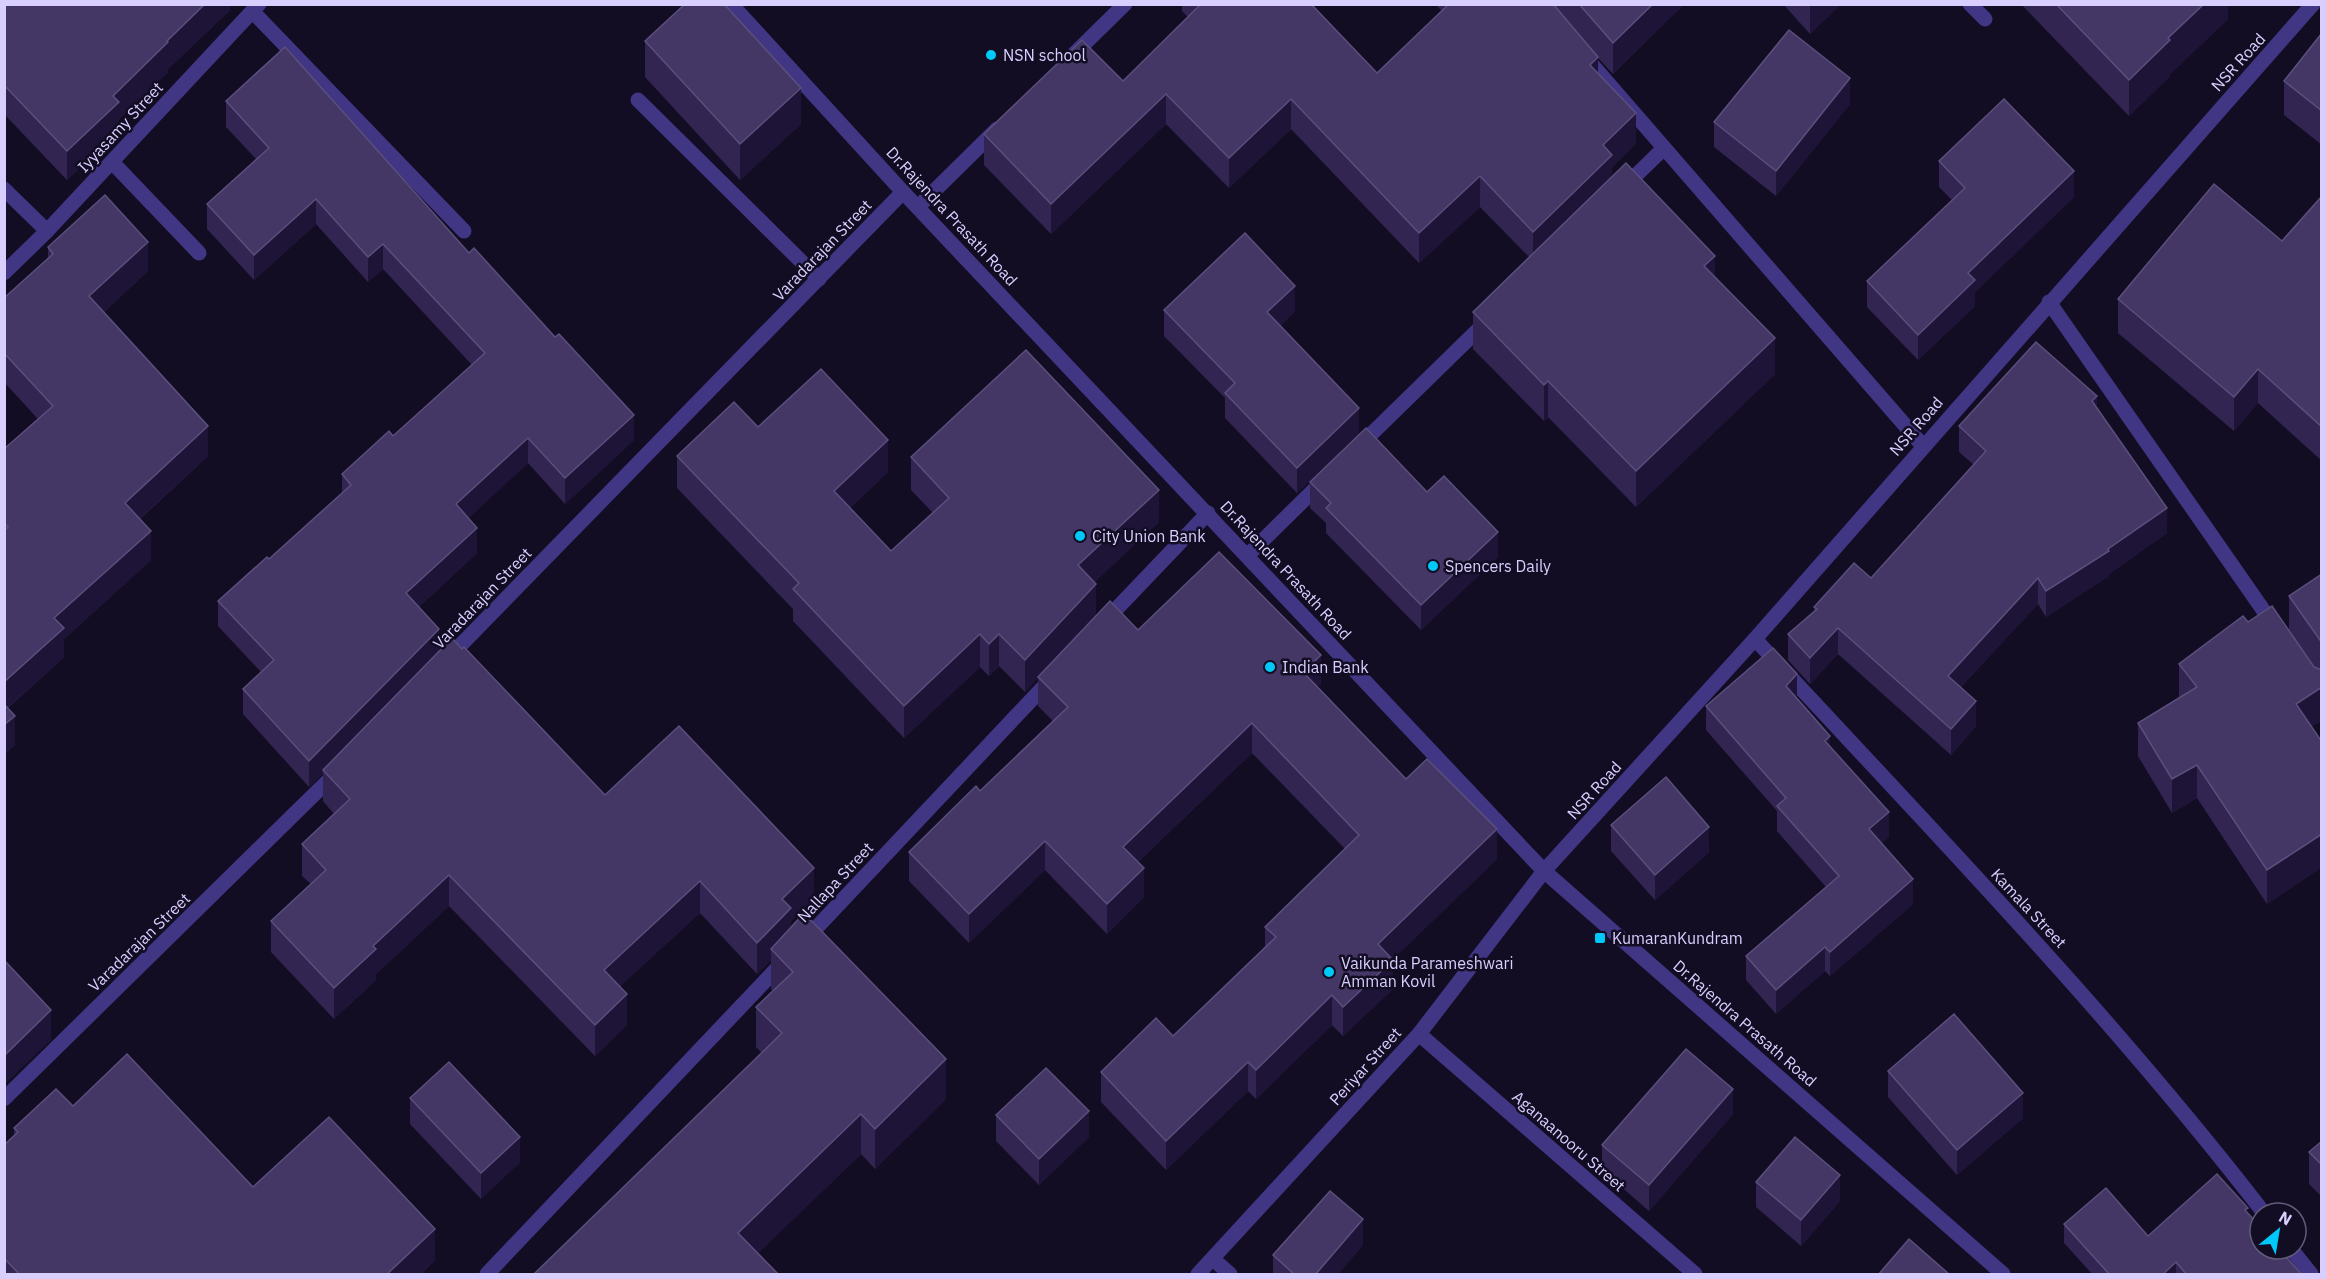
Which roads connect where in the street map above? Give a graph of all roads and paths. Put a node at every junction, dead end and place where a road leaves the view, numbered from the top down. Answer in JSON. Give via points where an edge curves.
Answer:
{"nodes":[{"id":1,"x":731,"y":4,"type":"edge"},
{"id":2,"x":1125,"y":4,"type":"edge"},
{"id":3,"x":1970,"y":4,"type":"edge"},
{"id":4,"x":2313,"y":4,"type":"edge"},
{"id":5,"x":256,"y":8,"type":"edge"},
{"id":6,"x":1984,"y":18,"type":"dead end"},
{"id":7,"x":1578,"y":49,"type":"edge"},
{"id":8,"x":1059,"y":69,"type":"edge"},
{"id":9,"x":638,"y":100,"type":"dead end"},
{"id":10,"x":1009,"y":118,"type":"edge"},
{"id":11,"x":1664,"y":148,"type":"junction"},
{"id":12,"x":112,"y":162,"type":"junction"},
{"id":13,"x":4,"y":189,"type":"edge"},
{"id":14,"x":903,"y":192,"type":"junction"},
{"id":15,"x":1613,"y":198,"type":"edge"},
{"id":16,"x":918,"y":207,"type":"junction"},
{"id":17,"x":47,"y":231,"type":"junction"},
{"id":18,"x":464,"y":231,"type":"dead end"},
{"id":19,"x":199,"y":253,"type":"dead end"},
{"id":20,"x":4,"y":273,"type":"edge"},
{"id":21,"x":819,"y":279,"type":"junction"},
{"id":22,"x":2049,"y":302,"type":"junction"},
{"id":23,"x":1502,"y":306,"type":"edge"},
{"id":24,"x":1923,"y":446,"type":"junction"},
{"id":25,"x":1350,"y":455,"type":"edge"},
{"id":26,"x":1332,"y":472,"type":"edge"},
{"id":27,"x":1208,"y":513,"type":"junction"},
{"id":28,"x":1248,"y":555,"type":"junction"},
{"id":29,"x":1092,"y":635,"type":"edge"},
{"id":30,"x":2281,"y":635,"type":"edge"},
{"id":31,"x":1755,"y":639,"type":"junction"},
{"id":32,"x":1060,"y":669,"type":"edge"},
{"id":33,"x":435,"y":671,"type":"edge"},
{"id":34,"x":343,"y":765,"type":"edge"},
{"id":35,"x":1544,"y":871,"type":"junction"},
{"id":36,"x":1419,"y":1034,"type":"junction"},
{"id":37,"x":4,"y":1099,"type":"edge"},
{"id":38,"x":2255,"y":1201,"type":"edge"},
{"id":39,"x":1213,"y":1259,"type":"junction"},
{"id":40,"x":2300,"y":1261,"type":"edge"},
{"id":41,"x":487,"y":1275,"type":"edge"},
{"id":42,"x":1198,"y":1275,"type":"edge"},
{"id":43,"x":1230,"y":1275,"type":"edge"},
{"id":44,"x":1695,"y":1275,"type":"edge"},
{"id":45,"x":2003,"y":1275,"type":"edge"},
{"id":46,"x":2311,"y":1275,"type":"edge"}],
"edges":[{"from":1,"to":14,"type":"street","name":"Dr.Rajendra Prasath Road"},
{"from":2,"to":8,"type":"street"},
{"from":3,"to":6,"type":"street"},
{"from":4,"to":22,"type":"street","name":"NSR Road"},
{"from":5,"to":12,"type":"street","name":"Iyyasamy Street"},
{"from":5,"to":18,"type":"street"},
{"from":7,"to":11,"type":"street"},
{"from":9,"to":21,"type":"street"},
{"from":10,"to":16,"type":"street"},
{"from":11,"to":15,"type":"street"},
{"from":11,"to":24,"type":"street"},
{"from":12,"to":17,"type":"street","name":"Iyyasamy Street"},
{"from":12,"to":19,"type":"street"},
{"from":13,"to":17,"type":"street"},
{"from":14,"to":16,"type":"street","name":"Dr.Rajendra Prasath Road"},
{"from":14,"to":21,"type":"street","name":"Varadarajan Street"},
{"from":16,"to":27,"type":"street","name":"Dr.Rajendra Prasath Road"},
{"from":17,"to":20,"type":"street","name":"Iyyasamy Street"},
{"from":21,"to":33,"type":"street","name":"Varadarajan Street"},
{"from":22,"to":24,"type":"street","name":"NSR Road"},
{"from":22,"to":30,"type":"street"},
{"from":23,"to":25,"type":"street"},
{"from":24,"to":31,"type":"street","name":"NSR Road"},
{"from":26,"to":28,"type":"street"},
{"from":27,"to":28,"type":"street","name":"Dr.Rajendra Prasath Road"},
{"from":27,"to":29,"type":"street"},
{"from":28,"to":35,"type":"street","name":"Dr.Rajendra Prasath Road"},
{"from":31,"to":35,"type":"street","name":"NSR Road"},
{"from":31,"to":38,"type":"street","name":"Kamala Street","via":[[2068,977]]},
{"from":32,"to":41,"type":"street","name":"Nallapa Street"},
{"from":34,"to":37,"type":"street","name":"Varadarajan Street"},
{"from":35,"to":36,"type":"street","name":"Periyar Street"},
{"from":35,"to":45,"type":"street","name":"Dr.Rajendra Prasath Road"},
{"from":36,"to":39,"type":"street","name":"Periyar Street"},
{"from":36,"to":44,"type":"street","name":"Aganaanooru Street"},
{"from":39,"to":42,"type":"street","name":"Periyar Street"},
{"from":39,"to":43,"type":"street"},
{"from":40,"to":46,"type":"street"}]}
